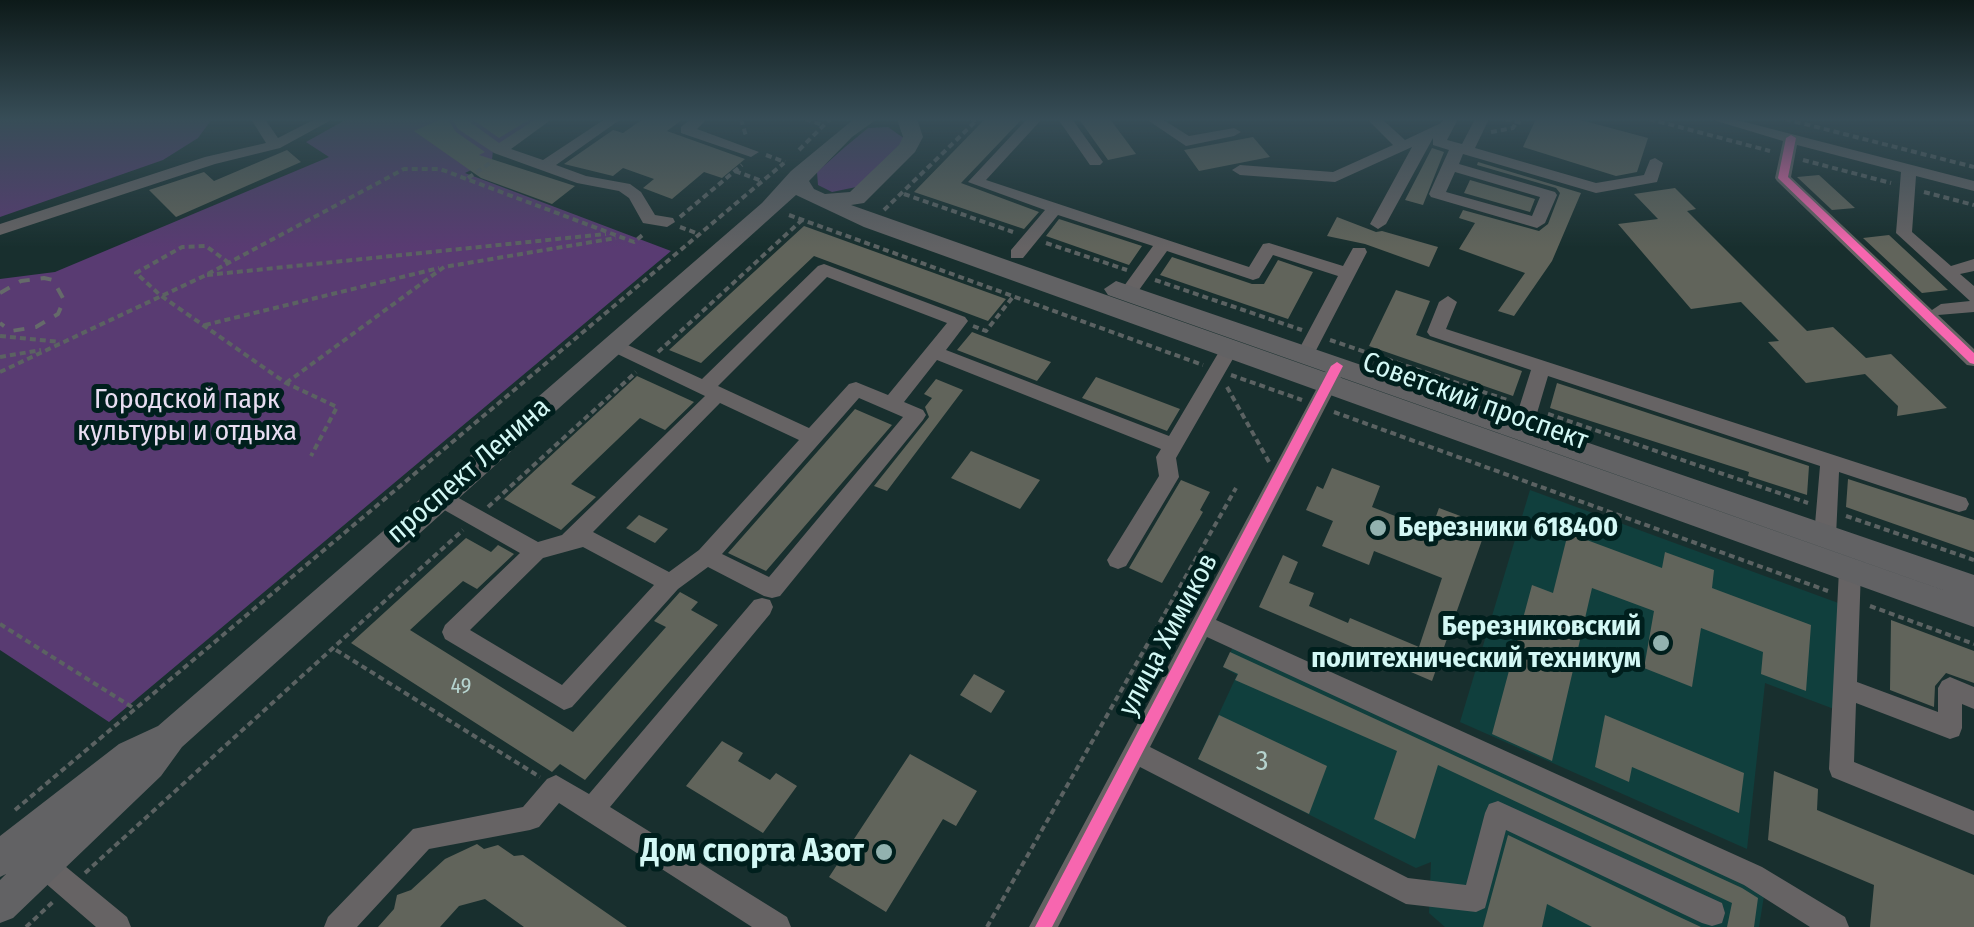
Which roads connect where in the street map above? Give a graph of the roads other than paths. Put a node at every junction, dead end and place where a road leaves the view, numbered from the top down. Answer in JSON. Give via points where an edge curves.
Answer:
{"nodes":[{"id":1,"x":203,"y":162,"type":"edge"},
{"id":2,"x":534,"y":162,"type":"edge"},
{"id":3,"x":550,"y":162,"type":"edge"},
{"id":4,"x":802,"y":162,"type":"edge"},
{"id":5,"x":893,"y":162,"type":"edge"},
{"id":6,"x":994,"y":162,"type":"edge"},
{"id":7,"x":1367,"y":162,"type":"edge"},
{"id":8,"x":1412,"y":162,"type":"edge"},
{"id":9,"x":1452,"y":162,"type":"edge"},
{"id":10,"x":1510,"y":162,"type":"edge"},
{"id":11,"x":1786,"y":162,"type":"edge"},
{"id":12,"x":1848,"y":162,"type":"edge"},
{"id":13,"x":1656,"y":163,"type":"dead end"},
{"id":14,"x":545,"y":166,"type":"junction"},
{"id":15,"x":1450,"y":166,"type":"junction"},
{"id":16,"x":792,"y":169,"type":"junction"},
{"id":17,"x":1240,"y":170,"type":"dead end"},
{"id":18,"x":1908,"y":178,"type":"junction"},
{"id":19,"x":1974,"y":186,"type":"edge"},
{"id":20,"x":766,"y":195,"type":"junction"},
{"id":21,"x":856,"y":198,"type":"junction"},
{"id":22,"x":1054,"y":208,"type":"junction"},
{"id":23,"x":810,"y":211,"type":"junction"},
{"id":24,"x":667,"y":222,"type":"road end"},
{"id":25,"x":1378,"y":224,"type":"dead end"},
{"id":26,"x":0,"y":230,"type":"edge"},
{"id":27,"x":1163,"y":244,"type":"junction"},
{"id":28,"x":1024,"y":246,"type":"junction"},
{"id":29,"x":1359,"y":252,"type":"dead end"},
{"id":30,"x":1974,"y":266,"type":"edge"},
{"id":31,"x":1947,"y":272,"type":"junction"},
{"id":32,"x":1348,"y":273,"type":"junction"},
{"id":33,"x":1135,"y":284,"type":"junction"},
{"id":34,"x":1974,"y":296,"type":"edge"},
{"id":35,"x":1448,"y":302,"type":"dead end"},
{"id":36,"x":1974,"y":306,"type":"edge"},
{"id":37,"x":1941,"y":310,"type":"dead end"},
{"id":38,"x":1310,"y":345,"type":"junction"},
{"id":39,"x":612,"y":346,"type":"junction"},
{"id":40,"x":934,"y":352,"type":"junction"},
{"id":41,"x":1224,"y":360,"type":"junction"},
{"id":42,"x":1974,"y":360,"type":"edge"},
{"id":43,"x":1542,"y":367,"type":"junction"},
{"id":44,"x":1333,"y":376,"type":"junction"},
{"id":45,"x":711,"y":391,"type":"junction"},
{"id":46,"x":891,"y":404,"type":"junction"},
{"id":47,"x":1525,"y":419,"type":"junction"},
{"id":48,"x":812,"y":438,"type":"junction"},
{"id":49,"x":1173,"y":446,"type":"junction"},
{"id":50,"x":1830,"y":462,"type":"junction"},
{"id":51,"x":439,"y":497,"type":"junction"},
{"id":52,"x":1959,"y":504,"type":"dead end"},
{"id":53,"x":1826,"y":523,"type":"junction"},
{"id":54,"x":568,"y":542,"type":"junction"},
{"id":55,"x":536,"y":551,"type":"junction"},
{"id":56,"x":707,"y":556,"type":"junction"},
{"id":57,"x":1118,"y":560,"type":"dead end"},
{"id":58,"x":1850,"y":570,"type":"junction"},
{"id":59,"x":670,"y":583,"type":"junction"},
{"id":60,"x":1974,"y":588,"type":"edge"},
{"id":61,"x":762,"y":607,"type":"dead end"},
{"id":62,"x":1974,"y":614,"type":"edge"},
{"id":63,"x":1203,"y":624,"type":"junction"},
{"id":64,"x":1844,"y":688,"type":"junction"},
{"id":65,"x":1974,"y":698,"type":"edge"},
{"id":66,"x":170,"y":736,"type":"junction"},
{"id":67,"x":1136,"y":752,"type":"junction"},
{"id":68,"x":592,"y":810,"type":"junction"},
{"id":69,"x":1974,"y":823,"type":"edge"},
{"id":70,"x":0,"y":859,"type":"edge"},
{"id":71,"x":57,"y":876,"type":"junction"},
{"id":72,"x":0,"y":905,"type":"edge"},
{"id":73,"x":1712,"y":913,"type":"dead end"},
{"id":74,"x":116,"y":927,"type":"edge"},
{"id":75,"x":338,"y":927,"type":"edge"},
{"id":76,"x":777,"y":927,"type":"edge"},
{"id":77,"x":1043,"y":927,"type":"edge"},
{"id":78,"x":1835,"y":927,"type":"edge"}],
"edges":[{"from":1,"to":26,"type":"street"},
{"from":2,"to":14,"type":"street"},
{"from":3,"to":14,"type":"street"},
{"from":4,"to":16,"type":"main road","name":"проспект Ленина"},
{"from":5,"to":21,"type":"main road"},
{"from":6,"to":22,"type":"street","via":[[976,182]]},
{"from":7,"to":17,"type":"street","via":[[1335,177]]},
{"from":8,"to":25,"type":"street"},
{"from":9,"to":15,"type":"street"},
{"from":10,"to":13,"type":"street","via":[[1596,188],[1651,180]]},
{"from":11,"to":42,"type":"street","via":[[1783,178]]},
{"from":12,"to":18,"type":"street"},
{"from":14,"to":24,"type":"street","via":[[624,186],[649,219]]},
{"from":15,"to":15,"type":"street","via":[[1437,194],[1537,223],[1549,196]]},
{"from":16,"to":20,"type":"main road","name":"проспект Ленина"},
{"from":16,"to":23,"type":"main road"},
{"from":18,"to":19,"type":"street"},
{"from":18,"to":31,"type":"street","via":[[1904,233]]},
{"from":20,"to":23,"type":"main road"},
{"from":20,"to":39,"type":"main road","name":"проспект Ленина"},
{"from":21,"to":23,"type":"main road"},
{"from":21,"to":28,"type":"main road","name":"Советский проспект"},
{"from":22,"to":27,"type":"street"},
{"from":22,"to":28,"type":"street"},
{"from":23,"to":41,"type":"main road","name":"Советский проспект"},
{"from":27,"to":32,"type":"street","via":[[1254,274],[1269,248]]},
{"from":27,"to":33,"type":"street"},
{"from":28,"to":33,"type":"main road","name":"Советский проспект"},
{"from":29,"to":32,"type":"street"},
{"from":30,"to":31,"type":"street"},
{"from":31,"to":34,"type":"street"},
{"from":32,"to":38,"type":"street"},
{"from":33,"to":38,"type":"main road","name":"Советский проспект"},
{"from":35,"to":43,"type":"street","via":[[1436,332]]},
{"from":36,"to":37,"type":"street"},
{"from":38,"to":44,"type":"main road","name":"Советский проспект"},
{"from":39,"to":45,"type":"street"},
{"from":39,"to":51,"type":"main road","name":"проспект Ленина"},
{"from":40,"to":45,"type":"street","via":[[959,321],[824,270]]},
{"from":40,"to":46,"type":"street"},
{"from":40,"to":49,"type":"street"},
{"from":41,"to":44,"type":"main road","name":"Советский проспект"},
{"from":41,"to":49,"type":"street"},
{"from":43,"to":47,"type":"street"},
{"from":43,"to":50,"type":"street"},
{"from":44,"to":47,"type":"main road","name":"Советский проспект"},
{"from":44,"to":58,"type":"main road","name":"Советский проспект"},
{"from":44,"to":63,"type":"street","name":"улица Химиков"},
{"from":45,"to":48,"type":"street"},
{"from":45,"to":54,"type":"street"},
{"from":46,"to":48,"type":"street","via":[[856,389]]},
{"from":46,"to":56,"type":"street","via":[[916,415],[772,589]]},
{"from":47,"to":53,"type":"main road","name":"Советский проспект"},
{"from":48,"to":56,"type":"street"},
{"from":49,"to":57,"type":"street","via":[[1166,457],[1170,477]]},
{"from":50,"to":52,"type":"street"},
{"from":50,"to":53,"type":"street"},
{"from":51,"to":55,"type":"street"},
{"from":51,"to":66,"type":"main road","name":"проспект Ленина"},
{"from":53,"to":60,"type":"main road","name":"Советский проспект"},
{"from":54,"to":55,"type":"street"},
{"from":54,"to":59,"type":"street","via":[[585,538]]},
{"from":55,"to":59,"type":"street","via":[[454,632],[564,699]]},
{"from":56,"to":59,"type":"street"},
{"from":58,"to":62,"type":"main road","name":"Советский проспект"},
{"from":58,"to":64,"type":"street"},
{"from":61,"to":68,"type":"street"},
{"from":63,"to":67,"type":"street","name":"улица Химиков"},
{"from":63,"to":78,"type":"street","via":[[1754,876]]},
{"from":64,"to":65,"type":"street","via":[[1950,728],[1950,688]]},
{"from":64,"to":69,"type":"street","via":[[1841,769]]},
{"from":66,"to":70,"type":"main road","name":"проспект Ленина","via":[[131,755]]},
{"from":66,"to":71,"type":"main road","name":"проспект Ленина"},
{"from":67,"to":73,"type":"street","via":[[1406,890],[1476,899],[1498,813]]},
{"from":67,"to":77,"type":"street","name":"улица Химиков"},
{"from":68,"to":75,"type":"street","via":[[556,788],[530,818],[422,838]]},
{"from":68,"to":76,"type":"street"},
{"from":71,"to":72,"type":"main road","name":"проспект Ленина"},
{"from":71,"to":74,"type":"street"}]}
